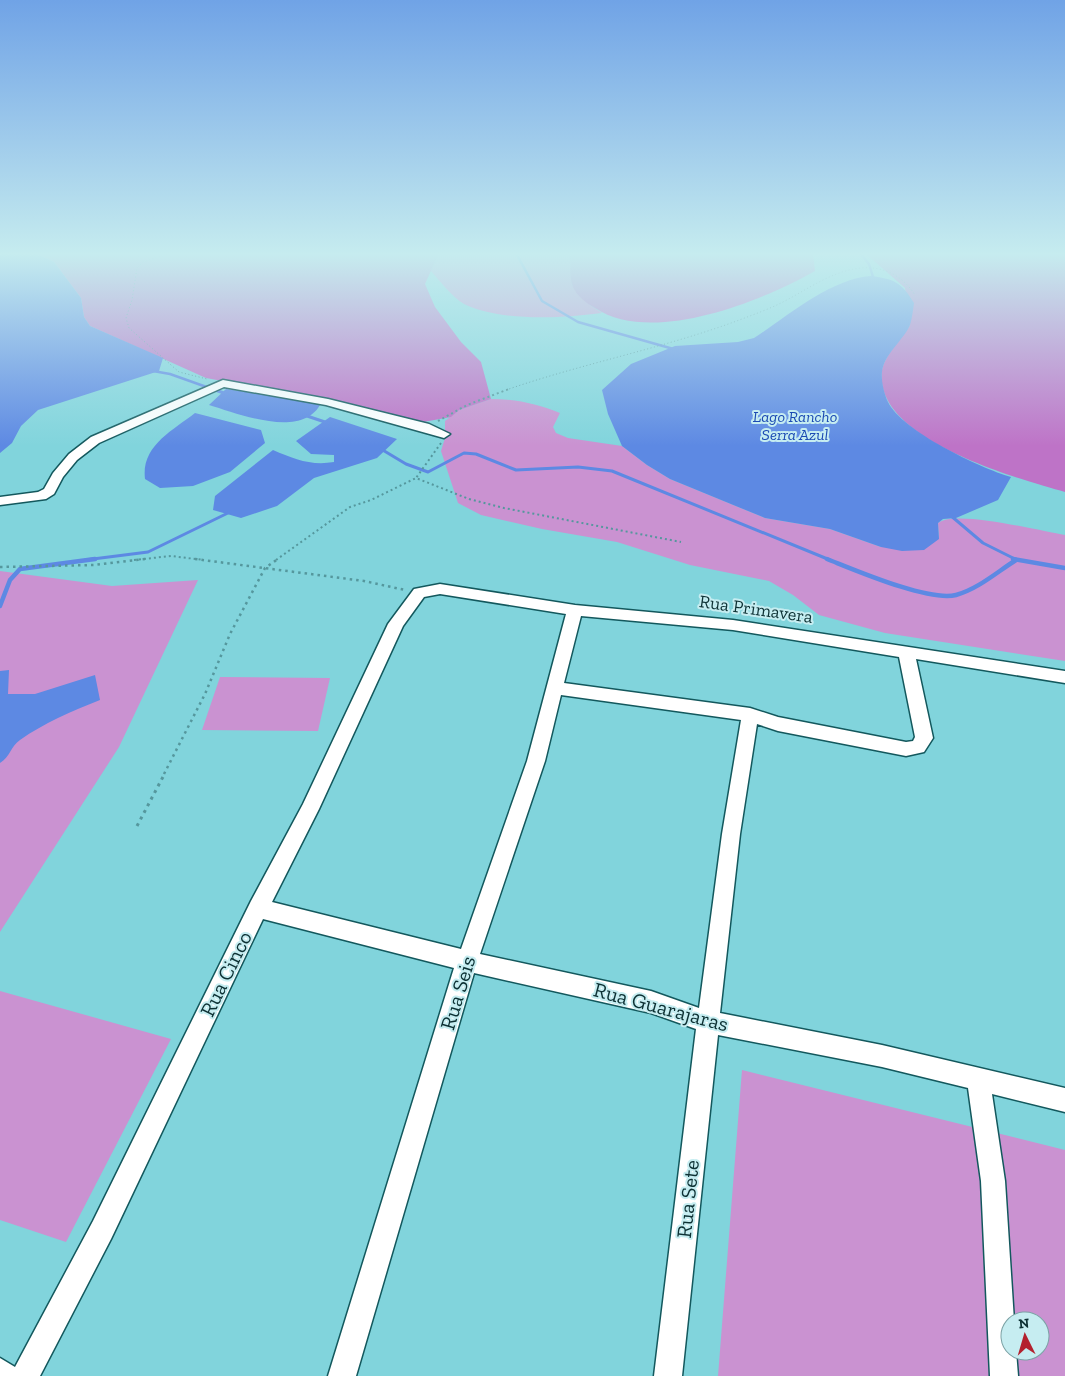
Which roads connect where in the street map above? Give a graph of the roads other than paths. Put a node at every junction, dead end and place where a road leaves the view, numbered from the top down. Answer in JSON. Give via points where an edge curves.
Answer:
{"nodes":[{"id":1,"x":444,"y":434,"type":"road end"},
{"id":2,"x":0,"y":501,"type":"edge"},
{"id":3,"x":440,"y":589,"type":"joint"},
{"id":4,"x":575,"y":610,"type":"junction"},
{"id":5,"x":906,"y":651,"type":"junction"},
{"id":6,"x":1065,"y":678,"type":"edge"},
{"id":7,"x":555,"y":688,"type":"junction"},
{"id":8,"x":750,"y":715,"type":"junction"},
{"id":9,"x":258,"y":908,"type":"junction"},
{"id":10,"x":467,"y":961,"type":"junction"},
{"id":11,"x":708,"y":1022,"type":"junction"},
{"id":12,"x":978,"y":1079,"type":"junction"},
{"id":13,"x":1065,"y":1100,"type":"edge"},
{"id":14,"x":0,"y":1372,"type":"edge"},
{"id":15,"x":5,"y":1376,"type":"edge"},
{"id":16,"x":25,"y":1376,"type":"edge"},
{"id":17,"x":342,"y":1376,"type":"edge"},
{"id":18,"x":668,"y":1376,"type":"edge"},
{"id":19,"x":1004,"y":1376,"type":"edge"}],
"edges":[{"from":1,"to":2,"type":"street","via":[[328,402],[223,383],[95,440],[73,457],[49,491],[41,496]]},
{"from":3,"to":4,"type":"street","name":"Rua Primavera"},
{"from":3,"to":9,"type":"street","name":"Rua Cinco","via":[[418,593],[396,624],[344,738]]},
{"from":4,"to":5,"type":"street","name":"Rua Primavera","via":[[733,625]]},
{"from":4,"to":7,"type":"street","name":"Rua Seis"},
{"from":5,"to":6,"type":"street","name":"Rua Primavera"},
{"from":5,"to":8,"type":"street","via":[[924,738],[918,747],[906,749],[867,743]]},
{"from":7,"to":8,"type":"street"},
{"from":7,"to":10,"type":"street","name":"Rua Seis","via":[[520,810]]},
{"from":8,"to":11,"type":"street","name":"Rua Sete","via":[[731,834]]},
{"from":9,"to":10,"type":"street","name":"Rua Guarajaras"},
{"from":9,"to":16,"type":"street","name":"Rua Cinco","via":[[102,1230]]},
{"from":10,"to":11,"type":"street","name":"Rua Guarajaras","via":[[651,1002]]},
{"from":10,"to":17,"type":"street","name":"Rua Seis"},
{"from":11,"to":12,"type":"street","name":"Rua Guarajaras","via":[[802,1039]]},
{"from":11,"to":18,"type":"street","name":"Rua Sete"},
{"from":12,"to":13,"type":"street","name":"Rua Guarajaras"},
{"from":12,"to":19,"type":"street","via":[[993,1182]]},
{"from":14,"to":15,"type":"street"}]}
